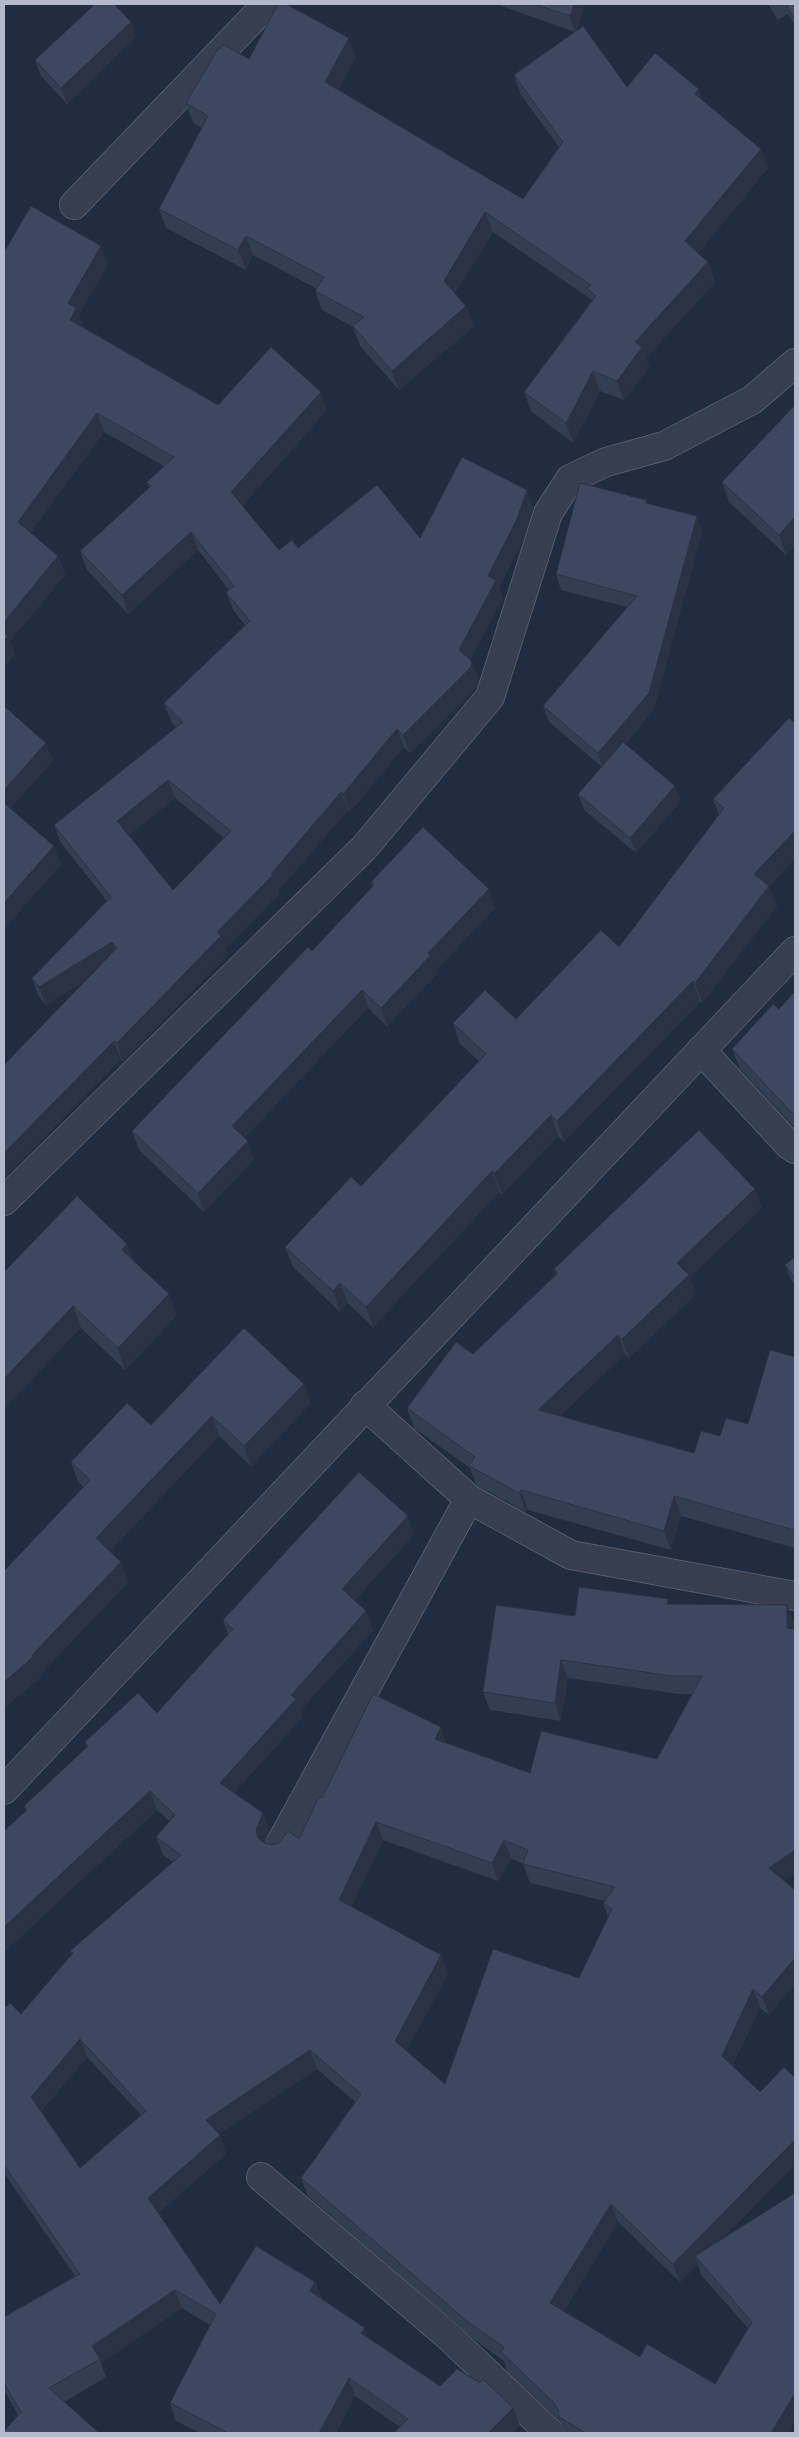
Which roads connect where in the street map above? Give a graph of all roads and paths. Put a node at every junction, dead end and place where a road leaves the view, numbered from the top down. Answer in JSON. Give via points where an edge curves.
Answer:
{"nodes":[{"id":1,"x":267,"y":4,"type":"edge"},
{"id":2,"x":74,"y":205,"type":"dead end"},
{"id":3,"x":795,"y":363,"type":"edge"},
{"id":4,"x":795,"y":951,"type":"edge"},
{"id":5,"x":701,"y":1050,"type":"junction"},
{"id":6,"x":795,"y":1149,"type":"edge"},
{"id":7,"x":4,"y":1201,"type":"edge"},
{"id":8,"x":365,"y":1405,"type":"junction"},
{"id":9,"x":469,"y":1499,"type":"junction"},
{"id":10,"x":795,"y":1596,"type":"edge"},
{"id":11,"x":4,"y":1790,"type":"edge"},
{"id":12,"x":278,"y":1848,"type":"edge"},
{"id":13,"x":261,"y":2177,"type":"dead end"},
{"id":14,"x":550,"y":2433,"type":"edge"}],
"edges":[{"from":1,"to":2,"type":"street"},
{"from":3,"to":7,"type":"street","via":[[752,400],[664,446],[606,462],[570,479],[548,513],[490,697],[364,848]]},
{"from":4,"to":5,"type":"street"},
{"from":5,"to":6,"type":"street"},
{"from":5,"to":8,"type":"street"},
{"from":8,"to":9,"type":"street"},
{"from":8,"to":11,"type":"street"},
{"from":9,"to":10,"type":"street","via":[[570,1555]]},
{"from":9,"to":12,"type":"street"},
{"from":13,"to":14,"type":"street","via":[[447,2335]]}]}
